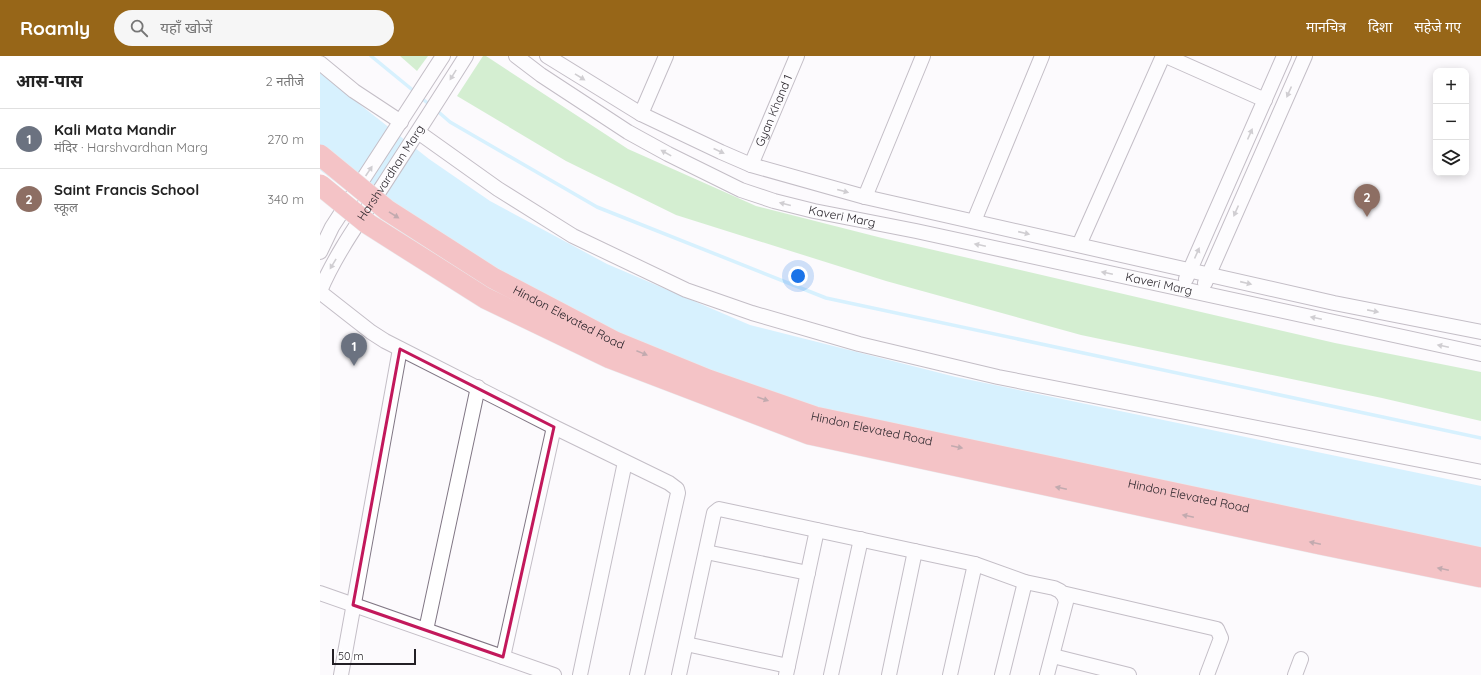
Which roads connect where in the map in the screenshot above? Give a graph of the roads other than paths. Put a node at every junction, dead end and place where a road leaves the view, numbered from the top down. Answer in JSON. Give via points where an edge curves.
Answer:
{"nodes":[{"id":1,"x":443,"y":56,"type":"edge"},
{"id":2,"x":466,"y":56,"type":"edge"},
{"id":3,"x":516,"y":56,"type":"edge"},
{"id":4,"x":548,"y":56,"type":"edge"},
{"id":5,"x":666,"y":56,"type":"edge"},
{"id":6,"x":797,"y":56,"type":"edge"},
{"id":7,"x":923,"y":56,"type":"edge"},
{"id":8,"x":1042,"y":56,"type":"edge"},
{"id":9,"x":1164,"y":56,"type":"edge"},
{"id":10,"x":1284,"y":56,"type":"edge"},
{"id":11,"x":1304,"y":56,"type":"edge"},
{"id":12,"x":320,"y":63,"type":"edge"},
{"id":13,"x":1265,"y":100,"type":"junction"},
{"id":14,"x":642,"y":114,"type":"junction"},
{"id":15,"x":399,"y":125,"type":"junction"},
{"id":16,"x":419,"y":130,"type":"junction"},
{"id":17,"x":320,"y":155,"type":"edge"},
{"id":18,"x":751,"y":165,"type":"junction"},
{"id":19,"x":320,"y":185,"type":"edge"},
{"id":20,"x":865,"y":197,"type":"junction"},
{"id":21,"x":974,"y":221,"type":"junction"},
{"id":22,"x":1079,"y":245,"type":"junction"},
{"id":23,"x":320,"y":252,"type":"edge"},
{"id":24,"x":1190,"y":270,"type":"junction"},
{"id":25,"x":1208,"y":275,"type":"junction"},
{"id":26,"x":1182,"y":289,"type":"junction"},
{"id":27,"x":320,"y":291,"type":"edge"},
{"id":28,"x":1200,"y":293,"type":"junction"},
{"id":29,"x":1481,"y":332,"type":"edge"},
{"id":30,"x":400,"y":349,"type":"junction"},
{"id":31,"x":1481,"y":354,"type":"edge"},
{"id":32,"x":478,"y":387,"type":"junction"},
{"id":33,"x":554,"y":426,"type":"junction"},
{"id":34,"x":625,"y":462,"type":"junction"},
{"id":35,"x":1481,"y":472,"type":"edge"},
{"id":36,"x":817,"y":530,"type":"junction"},
{"id":37,"x":860,"y":540,"type":"junction"},
{"id":38,"x":915,"y":551,"type":"junction"},
{"id":39,"x":706,"y":552,"type":"junction"},
{"id":40,"x":1481,"y":558,"type":"edge"},
{"id":41,"x":975,"y":564,"type":"junction"},
{"id":42,"x":808,"y":573,"type":"junction"},
{"id":43,"x":1481,"y":577,"type":"edge"},
{"id":44,"x":1025,"y":582,"type":"junction"},
{"id":45,"x":320,"y":593,"type":"edge"},
{"id":46,"x":1062,"y":593,"type":"junction"},
{"id":47,"x":353,"y":605,"type":"junction"},
{"id":48,"x":426,"y":630,"type":"junction"},
{"id":49,"x":686,"y":644,"type":"junction"},
{"id":50,"x":1052,"y":656,"type":"junction"},
{"id":51,"x":503,"y":657,"type":"junction"},
{"id":52,"x":1301,"y":659,"type":"dead end"},
{"id":53,"x":787,"y":670,"type":"edge"},
{"id":54,"x":1111,"y":673,"type":"edge"},
{"id":55,"x":341,"y":675,"type":"edge"},
{"id":56,"x":554,"y":675,"type":"edge"},
{"id":57,"x":580,"y":675,"type":"edge"},
{"id":58,"x":637,"y":675,"type":"edge"},
{"id":59,"x":679,"y":675,"type":"edge"},
{"id":60,"x":832,"y":675,"type":"edge"},
{"id":61,"x":889,"y":675,"type":"edge"},
{"id":62,"x":950,"y":675,"type":"edge"},
{"id":63,"x":1002,"y":675,"type":"edge"},
{"id":64,"x":1047,"y":675,"type":"edge"},
{"id":65,"x":1128,"y":675,"type":"edge"},
{"id":66,"x":1207,"y":675,"type":"edge"},
{"id":67,"x":1295,"y":675,"type":"edge"}],
"edges":[{"from":1,"to":15,"type":"street","name":"Harshvardhan Marg"},
{"from":2,"to":16,"type":"street","name":"Harshvardhan Marg","one_way":true},
{"from":26,"to":3,"type":"street","name":"Kaveri Marg","one_way":true,"via":[[814,211],[741,190],[628,132]]},
{"from":4,"to":14,"type":"street","name":"Kaveri Marg","one_way":true},
{"from":5,"to":14,"type":"street"},
{"from":6,"to":18,"type":"street","name":"Gyan Khand 1"},
{"from":7,"to":20,"type":"street"},
{"from":8,"to":21,"type":"street"},
{"from":9,"to":13,"type":"street"},
{"from":9,"to":22,"type":"street"},
{"from":10,"to":13,"type":"street"},
{"from":11,"to":25,"type":"street","one_way":true},
{"from":12,"to":15,"type":"street"},
{"from":24,"to":13,"type":"street","one_way":true},
{"from":14,"to":18,"type":"street","name":"Kaveri Marg","one_way":true},
{"from":23,"to":15,"type":"street","name":"Harshvardhan Marg","one_way":true,"bridge":true,"via":[[332,227]]},
{"from":16,"to":27,"type":"street","name":"Harshvardhan Marg","one_way":true,"bridge":true,"via":[[349,237]]},
{"from":16,"to":35,"type":"street","via":[[498,189],[573,236],[686,290],[752,313],[859,344],[998,377]]},
{"from":17,"to":40,"type":"highway","name":"Hindon Elevated Road","one_way":true,"bridge":true,"via":[[387,210],[493,278],[615,342],[708,380],[815,417]]},
{"from":18,"to":20,"type":"street","name":"Kaveri Marg","one_way":true},
{"from":43,"to":19,"type":"highway","name":"Hindon Elevated Road","one_way":true,"bridge":true,"via":[[809,434],[610,358],[485,298],[368,224]]},
{"from":20,"to":21,"type":"street","name":"Kaveri Marg"},
{"from":21,"to":22,"type":"street","name":"Kaveri Marg","one_way":true},
{"from":22,"to":24,"type":"street","name":"Kaveri Marg"},
{"from":24,"to":25,"type":"street","name":"Kaveri Marg"},
{"from":24,"to":26,"type":"street"},
{"from":25,"to":28,"type":"street"},
{"from":25,"to":29,"type":"street","name":"Kaveri Marg","one_way":true},
{"from":26,"to":28,"type":"street","name":"Kaveri Marg"},
{"from":27,"to":30,"type":"street","via":[[371,332]]},
{"from":31,"to":28,"type":"street","name":"Kaveri Marg","one_way":true},
{"from":30,"to":32,"type":"street"},
{"from":30,"to":47,"type":"street"},
{"from":32,"to":33,"type":"street"},
{"from":32,"to":48,"type":"street"},
{"from":33,"to":34,"type":"street"},
{"from":33,"to":51,"type":"street"},
{"from":34,"to":57,"type":"street"},
{"from":34,"to":58,"type":"street","via":[[674,485],[678,493]]},
{"from":36,"to":37,"type":"street"},
{"from":36,"to":39,"type":"street","via":[[719,509],[714,513]]},
{"from":36,"to":42,"type":"street"},
{"from":37,"to":38,"type":"street"},
{"from":37,"to":60,"type":"street"},
{"from":38,"to":41,"type":"street"},
{"from":38,"to":61,"type":"street"},
{"from":39,"to":42,"type":"street"},
{"from":39,"to":49,"type":"street"},
{"from":41,"to":44,"type":"street"},
{"from":41,"to":62,"type":"street"},
{"from":42,"to":53,"type":"street"},
{"from":44,"to":46,"type":"street","via":[[1054,588]]},
{"from":44,"to":63,"type":"street"},
{"from":45,"to":47,"type":"street"},
{"from":46,"to":50,"type":"street","via":[[1066,602]]},
{"from":46,"to":66,"type":"street","via":[[1217,629],[1221,638]]},
{"from":47,"to":48,"type":"street"},
{"from":47,"to":55,"type":"street"},
{"from":48,"to":51,"type":"street"},
{"from":49,"to":53,"type":"street"},
{"from":49,"to":59,"type":"street"},
{"from":50,"to":54,"type":"street"},
{"from":50,"to":64,"type":"street"},
{"from":51,"to":56,"type":"street"},
{"from":52,"to":67,"type":"street"},
{"from":54,"to":65,"type":"street"}]}
